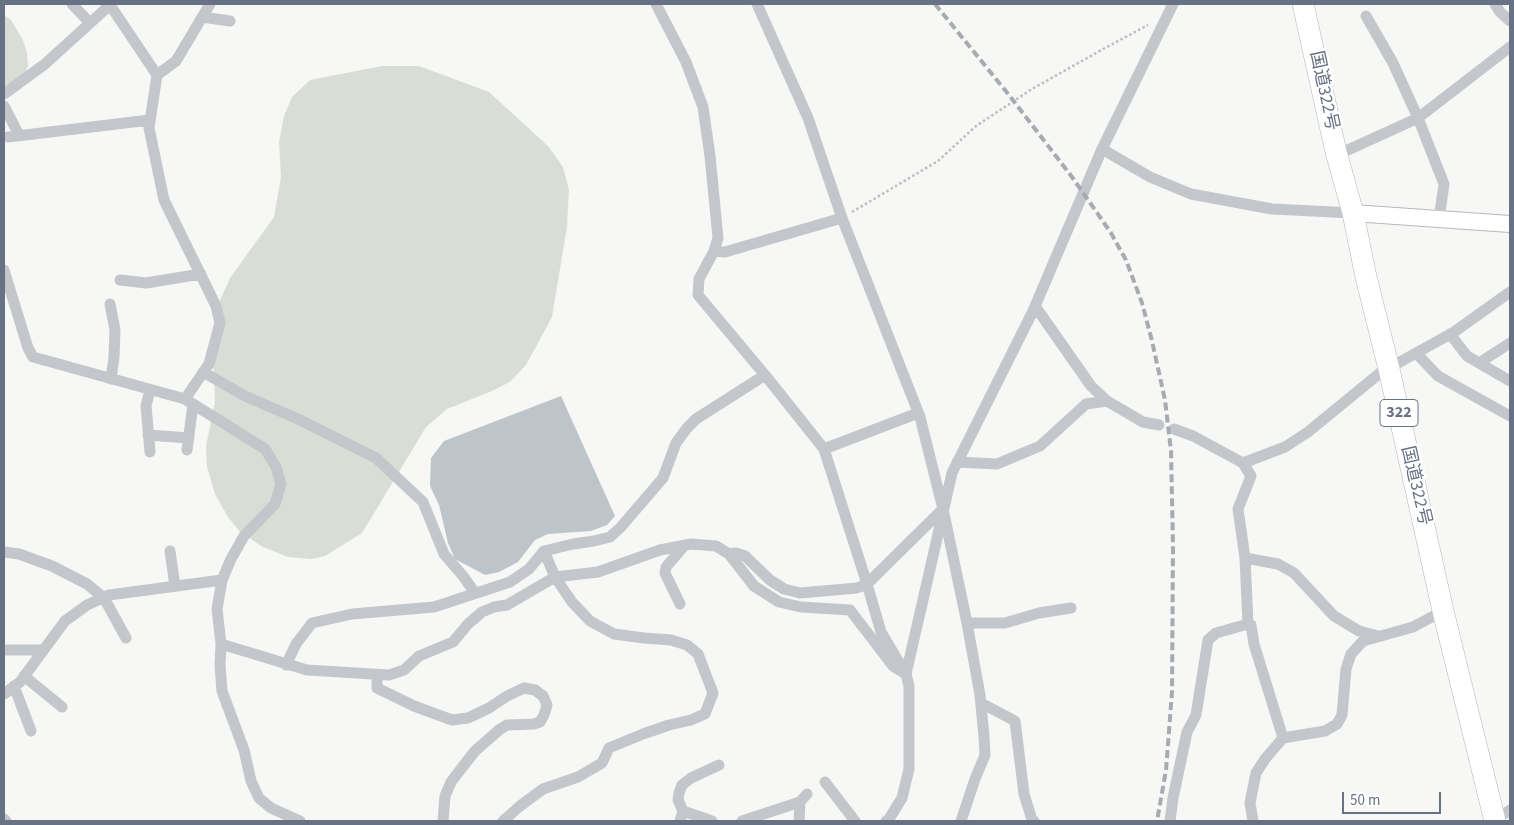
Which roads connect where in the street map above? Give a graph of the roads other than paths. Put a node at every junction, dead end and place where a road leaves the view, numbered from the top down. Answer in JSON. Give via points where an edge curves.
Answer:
{"nodes":[{"id":1,"x":72,"y":4,"type":"edge"},
{"id":2,"x":110,"y":4,"type":"edge"},
{"id":3,"x":210,"y":4,"type":"edge"},
{"id":4,"x":656,"y":4,"type":"edge"},
{"id":5,"x":1173,"y":4,"type":"edge"},
{"id":6,"x":1303,"y":4,"type":"edge"},
{"id":7,"x":1496,"y":4,"type":"edge"},
{"id":8,"x":763,"y":5,"type":"edge"},
{"id":9,"x":1366,"y":16,"type":"dead end"},
{"id":10,"x":202,"y":17,"type":"junction"},
{"id":11,"x":230,"y":21,"type":"dead end"},
{"id":12,"x":1510,"y":21,"type":"edge"},
{"id":13,"x":90,"y":23,"type":"junction"},
{"id":14,"x":1510,"y":47,"type":"edge"},
{"id":15,"x":157,"y":75,"type":"junction"},
{"id":16,"x":4,"y":94,"type":"edge"},
{"id":17,"x":4,"y":106,"type":"edge"},
{"id":18,"x":1418,"y":118,"type":"junction"},
{"id":19,"x":150,"y":120,"type":"junction"},
{"id":20,"x":1102,"y":149,"type":"junction"},
{"id":21,"x":1337,"y":155,"type":"junction"},
{"id":22,"x":1353,"y":213,"type":"junction"},
{"id":23,"x":842,"y":218,"type":"junction"},
{"id":24,"x":1439,"y":219,"type":"junction"},
{"id":25,"x":1510,"y":224,"type":"edge"},
{"id":26,"x":714,"y":251,"type":"junction"},
{"id":27,"x":4,"y":270,"type":"edge"},
{"id":28,"x":201,"y":274,"type":"junction"},
{"id":29,"x":120,"y":280,"type":"dead end"},
{"id":30,"x":1510,"y":292,"type":"edge"},
{"id":31,"x":110,"y":304,"type":"dead end"},
{"id":32,"x":1035,"y":306,"type":"junction"},
{"id":33,"x":1450,"y":334,"type":"junction"},
{"id":34,"x":1510,"y":344,"type":"edge"},
{"id":35,"x":1416,"y":353,"type":"junction"},
{"id":36,"x":1479,"y":364,"type":"junction"},
{"id":37,"x":1389,"y":369,"type":"junction"},
{"id":38,"x":203,"y":372,"type":"junction"},
{"id":39,"x":765,"y":375,"type":"junction"},
{"id":40,"x":111,"y":379,"type":"junction"},
{"id":41,"x":1510,"y":381,"type":"edge"},
{"id":42,"x":150,"y":390,"type":"junction"},
{"id":43,"x":1107,"y":401,"type":"junction"},
{"id":44,"x":189,"y":402,"type":"junction"},
{"id":45,"x":918,"y":413,"type":"junction"},
{"id":46,"x":1510,"y":416,"type":"edge"},
{"id":47,"x":1159,"y":426,"type":"dead end"},
{"id":48,"x":1174,"y":429,"type":"dead end"},
{"id":49,"x":148,"y":435,"type":"junction"},
{"id":50,"x":189,"y":438,"type":"junction"},
{"id":51,"x":824,"y":449,"type":"junction"},
{"id":52,"x":187,"y":450,"type":"dead end"},
{"id":53,"x":150,"y":452,"type":"dead end"},
{"id":54,"x":957,"y":462,"type":"junction"},
{"id":55,"x":1243,"y":463,"type":"junction"},
{"id":56,"x":943,"y":509,"type":"junction"},
{"id":57,"x":685,"y":545,"type":"junction"},
{"id":58,"x":170,"y":551,"type":"dead end"},
{"id":59,"x":544,"y":551,"type":"junction"},
{"id":60,"x":4,"y":552,"type":"edge"},
{"id":61,"x":729,"y":554,"type":"junction"},
{"id":62,"x":1245,"y":558,"type":"junction"},
{"id":63,"x":555,"y":577,"type":"junction"},
{"id":64,"x":222,"y":580,"type":"junction"},
{"id":65,"x":867,"y":584,"type":"junction"},
{"id":66,"x":175,"y":586,"type":"junction"},
{"id":67,"x":475,"y":593,"type":"junction"},
{"id":68,"x":104,"y":598,"type":"junction"},
{"id":69,"x":680,"y":604,"type":"dead end"},
{"id":70,"x":1071,"y":608,"type":"dead end"},
{"id":71,"x":1443,"y":611,"type":"junction"},
{"id":72,"x":967,"y":623,"type":"junction"},
{"id":73,"x":1248,"y":624,"type":"junction"},
{"id":74,"x":1380,"y":636,"type":"junction"},
{"id":75,"x":126,"y":638,"type":"dead end"},
{"id":76,"x":221,"y":644,"type":"junction"},
{"id":77,"x":4,"y":650,"type":"edge"},
{"id":78,"x":43,"y":650,"type":"junction"},
{"id":79,"x":286,"y":665,"type":"junction"},
{"id":80,"x":906,"y":674,"type":"junction"},
{"id":81,"x":377,"y":675,"type":"junction"},
{"id":82,"x":24,"y":676,"type":"junction"},
{"id":83,"x":14,"y":686,"type":"junction"},
{"id":84,"x":4,"y":694,"type":"edge"},
{"id":85,"x":981,"y":703,"type":"junction"},
{"id":86,"x":62,"y":708,"type":"dead end"},
{"id":87,"x":31,"y":731,"type":"dead end"},
{"id":88,"x":1283,"y":738,"type":"junction"},
{"id":89,"x":719,"y":764,"type":"dead end"},
{"id":90,"x":825,"y":782,"type":"dead end"},
{"id":91,"x":681,"y":816,"type":"edge"},
{"id":92,"x":1500,"y":817,"type":"edge"},
{"id":93,"x":300,"y":821,"type":"edge"},
{"id":94,"x":443,"y":821,"type":"edge"},
{"id":95,"x":503,"y":821,"type":"edge"},
{"id":96,"x":712,"y":821,"type":"edge"},
{"id":97,"x":742,"y":821,"type":"edge"},
{"id":98,"x":799,"y":821,"type":"edge"},
{"id":99,"x":855,"y":821,"type":"edge"},
{"id":100,"x":886,"y":821,"type":"edge"},
{"id":101,"x":961,"y":821,"type":"edge"},
{"id":102,"x":1034,"y":821,"type":"edge"},
{"id":103,"x":1170,"y":821,"type":"edge"},
{"id":104,"x":1253,"y":821,"type":"edge"}],
"edges":[{"from":1,"to":13,"type":"street"},
{"from":2,"to":13,"type":"street"},
{"from":2,"to":15,"type":"street"},
{"from":3,"to":10,"type":"street"},
{"from":4,"to":26,"type":"street","via":[[686,62],[703,107],[718,238]]},
{"from":5,"to":20,"type":"street"},
{"from":6,"to":21,"type":"highway","name":"国道322号","number":"322"},
{"from":7,"to":12,"type":"street"},
{"from":8,"to":23,"type":"street","via":[[808,118]]},
{"from":9,"to":18,"type":"street","via":[[1394,64]]},
{"from":10,"to":11,"type":"street"},
{"from":10,"to":15,"type":"street","via":[[176,61]]},
{"from":13,"to":16,"type":"street","via":[[45,64]]},
{"from":14,"to":18,"type":"street"},
{"from":15,"to":19,"type":"street"},
{"from":17,"to":19,"type":"street","via":[[13,136]]},
{"from":18,"to":21,"type":"street"},
{"from":18,"to":24,"type":"street","via":[[1444,184]]},
{"from":19,"to":28,"type":"street","via":[[148,128],[164,200]]},
{"from":20,"to":22,"type":"street","via":[[1150,177],[1191,194],[1272,209]]},
{"from":20,"to":32,"type":"street"},
{"from":21,"to":22,"type":"highway","name":"国道322号","number":"322"},
{"from":22,"to":24,"type":"street"},
{"from":22,"to":37,"type":"highway","name":"国道322号","number":"322"},
{"from":23,"to":26,"type":"street","via":[[725,252]]},
{"from":23,"to":45,"type":"street"},
{"from":24,"to":25,"type":"street"},
{"from":26,"to":39,"type":"street","via":[[699,279],[698,295]]},
{"from":27,"to":40,"type":"street","via":[[28,348],[34,357]]},
{"from":28,"to":29,"type":"street","via":[[146,283]]},
{"from":28,"to":38,"type":"street","via":[[216,306],[220,324],[209,364]]},
{"from":30,"to":33,"type":"street"},
{"from":31,"to":40,"type":"street","via":[[115,330]]},
{"from":32,"to":43,"type":"street","via":[[1091,386]]},
{"from":32,"to":54,"type":"street"},
{"from":33,"to":35,"type":"street"},
{"from":33,"to":36,"type":"street","via":[[1467,356]]},
{"from":34,"to":36,"type":"street"},
{"from":35,"to":37,"type":"street"},
{"from":35,"to":46,"type":"street","via":[[1438,376]]},
{"from":36,"to":41,"type":"street"},
{"from":37,"to":55,"type":"street","via":[[1285,447]]},
{"from":37,"to":71,"type":"highway","name":"国道322号","number":"322"},
{"from":38,"to":44,"type":"street"},
{"from":38,"to":67,"type":"street","via":[[245,396],[376,458],[423,502],[444,554]]},
{"from":39,"to":51,"type":"street"},
{"from":39,"to":59,"type":"street","via":[[696,419],[676,443],[663,478],[610,537]]},
{"from":40,"to":42,"type":"street"},
{"from":42,"to":44,"type":"street"},
{"from":42,"to":49,"type":"street","via":[[146,406]]},
{"from":43,"to":47,"type":"street","via":[[1143,422]]},
{"from":43,"to":54,"type":"street","via":[[1086,404],[1040,446],[997,464]]},
{"from":44,"to":50,"type":"street"},
{"from":44,"to":64,"type":"street","via":[[265,450],[276,467],[281,484],[275,504],[244,536]]},
{"from":45,"to":51,"type":"street"},
{"from":45,"to":56,"type":"street"},
{"from":48,"to":55,"type":"street"},
{"from":49,"to":50,"type":"street"},
{"from":49,"to":53,"type":"street"},
{"from":50,"to":52,"type":"street"},
{"from":51,"to":65,"type":"street"},
{"from":54,"to":56,"type":"street"},
{"from":55,"to":62,"type":"street","via":[[1251,476],[1238,509]]},
{"from":56,"to":65,"type":"street"},
{"from":56,"to":72,"type":"street"},
{"from":56,"to":80,"type":"street"},
{"from":57,"to":61,"type":"street","via":[[716,546]]},
{"from":57,"to":63,"type":"street","via":[[660,550],[598,572]]},
{"from":57,"to":69,"type":"street","via":[[666,567],[665,574]]},
{"from":58,"to":66,"type":"street"},
{"from":59,"to":63,"type":"street"},
{"from":59,"to":67,"type":"street","via":[[529,569],[510,582]]},
{"from":60,"to":68,"type":"street","via":[[52,566],[87,584]]},
{"from":61,"to":65,"type":"street","via":[[745,556],[770,580],[784,589],[800,593],[857,588]]},
{"from":61,"to":80,"type":"street","via":[[754,586],[779,602],[801,607],[850,610],[893,666]]},
{"from":62,"to":73,"type":"street"},
{"from":62,"to":74,"type":"street","via":[[1278,564],[1294,573],[1334,616],[1359,631]]},
{"from":63,"to":81,"type":"street","via":[[507,605],[482,612],[452,642],[419,656],[404,670]]},
{"from":63,"to":95,"type":"street","via":[[590,621],[614,634],[671,640],[687,645],[698,654],[713,693],[705,714],[609,748],[602,763],[578,777],[543,789]]},
{"from":64,"to":66,"type":"street"},
{"from":64,"to":76,"type":"street","via":[[217,609]]},
{"from":65,"to":80,"type":"street","via":[[880,632]]},
{"from":66,"to":68,"type":"street"},
{"from":67,"to":79,"type":"street","via":[[434,607],[352,614],[312,623],[296,644]]},
{"from":68,"to":75,"type":"street"},
{"from":68,"to":78,"type":"street","via":[[65,621]]},
{"from":70,"to":72,"type":"street","via":[[1005,623]]},
{"from":71,"to":74,"type":"street","via":[[1413,627]]},
{"from":71,"to":92,"type":"highway","name":"国道322号","number":"322"},
{"from":72,"to":85,"type":"street"},
{"from":73,"to":88,"type":"street","via":[[1251,625]]},
{"from":73,"to":103,"type":"street","via":[[1216,633],[1208,640],[1196,715],[1187,732]]},
{"from":74,"to":88,"type":"street","via":[[1362,641],[1351,654],[1346,669],[1342,715],[1337,724],[1325,731]]},
{"from":76,"to":79,"type":"street"},
{"from":76,"to":93,"type":"street","via":[[222,691],[244,750],[251,781],[259,798],[271,808]]},
{"from":77,"to":78,"type":"street"},
{"from":78,"to":82,"type":"street"},
{"from":79,"to":81,"type":"street","via":[[307,670]]},
{"from":80,"to":100,"type":"street","via":[[909,686],[909,768],[902,798]]},
{"from":81,"to":94,"type":"street","via":[[377,688],[452,720],[468,718],[524,688],[543,696],[547,705],[540,722],[507,725],[475,751],[451,782],[445,796]]},
{"from":82,"to":83,"type":"street"},
{"from":82,"to":86,"type":"street"},
{"from":83,"to":84,"type":"street"},
{"from":83,"to":87,"type":"street"},
{"from":85,"to":101,"type":"street","via":[[985,755]]},
{"from":85,"to":102,"type":"street","via":[[1015,721],[1024,794]]},
{"from":88,"to":104,"type":"street","via":[[1256,773],[1250,803]]},
{"from":89,"to":91,"type":"street","via":[[682,786],[678,793]]},
{"from":90,"to":99,"type":"street"},
{"from":91,"to":96,"type":"street"},
{"from":97,"to":98,"type":"street","via":[[804,798]]}]}
